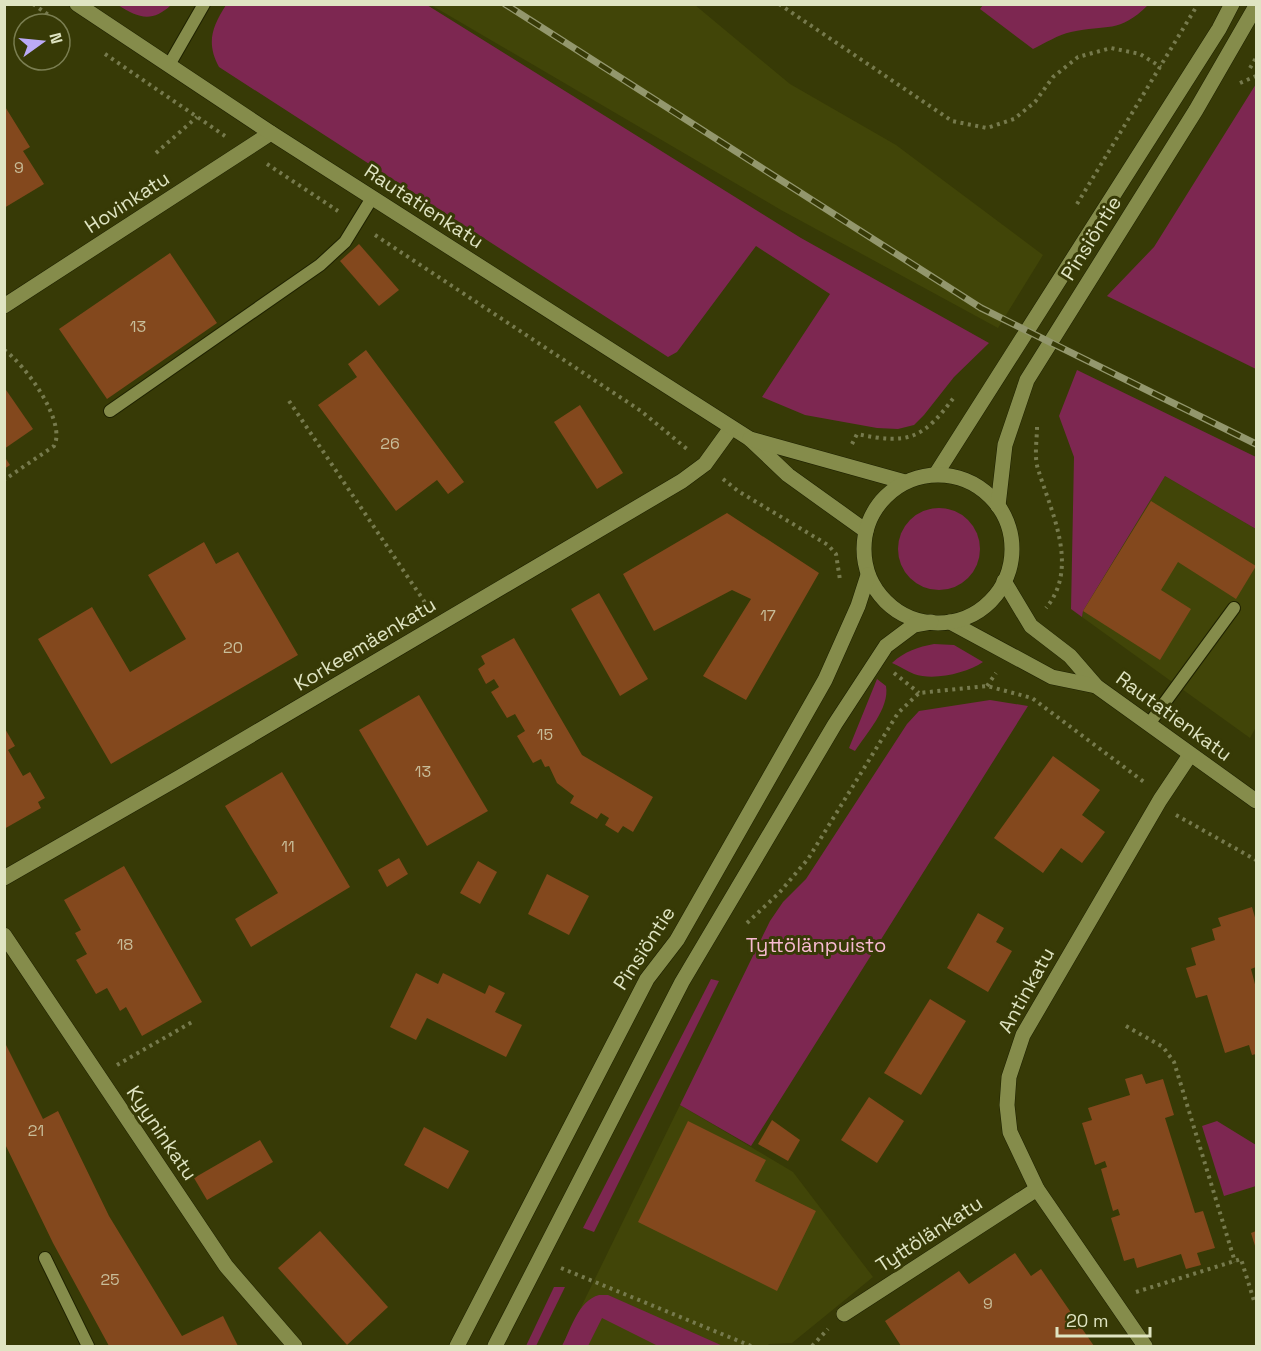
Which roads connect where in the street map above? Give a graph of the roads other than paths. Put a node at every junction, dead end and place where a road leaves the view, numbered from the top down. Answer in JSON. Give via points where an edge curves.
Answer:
{"nodes":[{"id":1,"x":77,"y":4,"type":"edge"},
{"id":2,"x":204,"y":4,"type":"edge"},
{"id":3,"x":1232,"y":4,"type":"edge"},
{"id":4,"x":1257,"y":6,"type":"edge"},
{"id":5,"x":169,"y":65,"type":"junction"},
{"id":6,"x":271,"y":133,"type":"junction"},
{"id":7,"x":372,"y":198,"type":"junction"},
{"id":8,"x":4,"y":306,"type":"edge"},
{"id":9,"x":110,"y":411,"type":"dead end"},
{"id":10,"x":731,"y":428,"type":"junction"},
{"id":11,"x":750,"y":439,"type":"junction"},
{"id":12,"x":936,"y":474,"type":"junction"},
{"id":13,"x":904,"y":482,"type":"junction"},
{"id":14,"x":998,"y":506,"type":"junction"},
{"id":15,"x":866,"y":531,"type":"junction"},
{"id":16,"x":868,"y":575,"type":"junction"},
{"id":17,"x":1004,"y":581,"type":"junction"},
{"id":18,"x":1234,"y":608,"type":"dead end"},
{"id":19,"x":931,"y":622,"type":"junction"},
{"id":20,"x":950,"y":622,"type":"junction"},
{"id":21,"x":1096,"y":686,"type":"junction"},
{"id":22,"x":1149,"y":724,"type":"junction"},
{"id":23,"x":1190,"y":754,"type":"junction"},
{"id":24,"x":1257,"y":801,"type":"edge"},
{"id":25,"x":4,"y":878,"type":"edge"},
{"id":26,"x":4,"y":935,"type":"edge"},
{"id":27,"x":1037,"y":1189,"type":"junction"},
{"id":28,"x":45,"y":1258,"type":"dead end"},
{"id":29,"x":844,"y":1314,"type":"dead end"},
{"id":30,"x":88,"y":1347,"type":"edge"},
{"id":31,"x":295,"y":1347,"type":"edge"},
{"id":32,"x":457,"y":1347,"type":"edge"},
{"id":33,"x":495,"y":1347,"type":"edge"},
{"id":34,"x":1145,"y":1347,"type":"edge"}],
"edges":[{"from":1,"to":5,"type":"street","name":"Rautatienkatu"},
{"from":2,"to":5,"type":"lane"},
{"from":3,"to":12,"type":"street","name":"Pinsiöntie"},
{"from":4,"to":14,"type":"street","name":"Pinsiöntie","via":[[1027,380],[1005,445]]},
{"from":5,"to":6,"type":"street","name":"Rautatienkatu"},
{"from":6,"to":7,"type":"street","name":"Rautatienkatu"},
{"from":6,"to":8,"type":"street","name":"Hovinkatu"},
{"from":7,"to":9,"type":"lane","via":[[345,242],[320,265]]},
{"from":7,"to":10,"type":"street","name":"Rautatienkatu"},
{"from":10,"to":11,"type":"street","name":"Rautatienkatu"},
{"from":10,"to":25,"type":"street","name":"Korkeemäenkatu","via":[[705,464],[682,481]]},
{"from":11,"to":13,"type":"street","name":"Rautatienkatu"},
{"from":11,"to":15,"type":"street","name":"Rautatienkatu","via":[[788,475]]},
{"from":12,"to":13,"type":"street"},
{"from":12,"to":14,"type":"street","via":[[960,478],[982,489]]},
{"from":13,"to":15,"type":"street","via":[[873,511]]},
{"from":14,"to":17,"type":"street","via":[[1011,543]]},
{"from":15,"to":16,"type":"street"},
{"from":16,"to":19,"type":"street","via":[[879,594],[895,609]]},
{"from":16,"to":32,"type":"street","name":"Pinsiöntie","via":[[825,680],[677,940],[647,979]]},
{"from":17,"to":20,"type":"street","via":[[991,600],[972,614]]},
{"from":17,"to":21,"type":"street","name":"Rautatienkatu","via":[[1031,627],[1070,656]]},
{"from":18,"to":22,"type":"lane"},
{"from":19,"to":20,"type":"street"},
{"from":19,"to":33,"type":"street","via":[[914,625],[886,646],[835,724],[682,982]]},
{"from":20,"to":21,"type":"street","name":"Rautatienkatu","via":[[1052,677]]},
{"from":21,"to":22,"type":"street","name":"Rautatienkatu"},
{"from":22,"to":23,"type":"street","name":"Rautatienkatu"},
{"from":23,"to":24,"type":"street","name":"Rautatienkatu"},
{"from":23,"to":27,"type":"street","name":"Antinkatu","via":[[1023,1035],[1014,1058],[1007,1105],[1010,1132]]},
{"from":26,"to":31,"type":"street","name":"Kyyninkatu","via":[[226,1266]]},
{"from":27,"to":29,"type":"street","name":"Tyttölänkatu"},
{"from":27,"to":34,"type":"street","name":"Antinkatu"},
{"from":28,"to":30,"type":"lane"}]}
